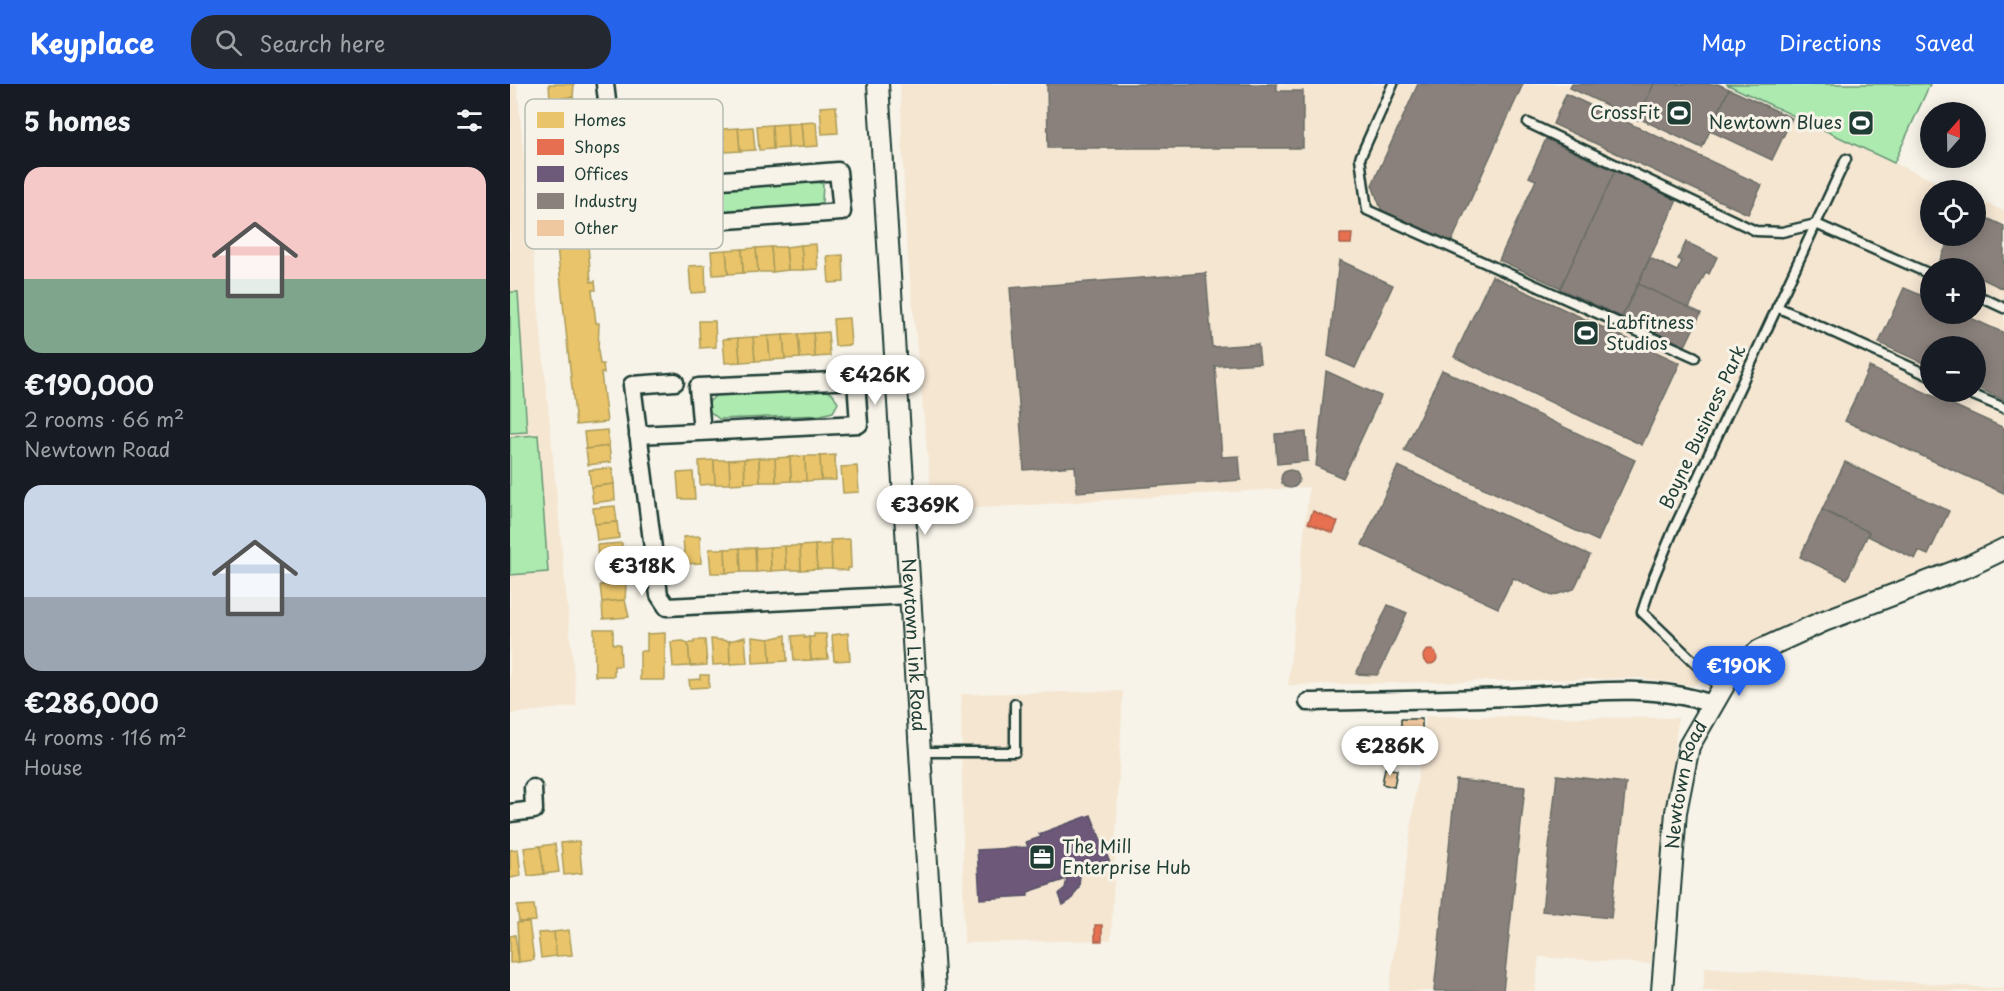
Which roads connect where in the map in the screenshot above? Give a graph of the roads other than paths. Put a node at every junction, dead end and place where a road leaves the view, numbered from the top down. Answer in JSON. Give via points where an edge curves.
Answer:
{"nodes":[{"id":1,"x":605,"y":84,"type":"edge"},
{"id":2,"x":878,"y":84,"type":"edge"},
{"id":3,"x":1393,"y":84,"type":"edge"},
{"id":4,"x":607,"y":99,"type":"edge"},
{"id":5,"x":1528,"y":123,"type":"dead end"},
{"id":6,"x":1846,"y":159,"type":"dead end"},
{"id":7,"x":723,"y":180,"type":"edge"},
{"id":8,"x":723,"y":220,"type":"edge"},
{"id":9,"x":1816,"y":224,"type":"junction"},
{"id":10,"x":1920,"y":270,"type":"edge"},
{"id":11,"x":1986,"y":300,"type":"edge"},
{"id":12,"x":1777,"y":307,"type":"junction"},
{"id":13,"x":2004,"y":308,"type":"edge"},
{"id":14,"x":1695,"y":357,"type":"dead end"},
{"id":15,"x":1920,"y":371,"type":"edge"},
{"id":16,"x":675,"y":382,"type":"dead end"},
{"id":17,"x":1986,"y":400,"type":"edge"},
{"id":18,"x":2004,"y":408,"type":"edge"},
{"id":19,"x":702,"y":432,"type":"junction"},
{"id":20,"x":638,"y":435,"type":"junction"},
{"id":21,"x":2004,"y":549,"type":"edge"},
{"id":22,"x":910,"y":595,"type":"junction"},
{"id":23,"x":1716,"y":697,"type":"junction"},
{"id":24,"x":1308,"y":702,"type":"dead end"},
{"id":25,"x":1015,"y":704,"type":"dead end"},
{"id":26,"x":920,"y":752,"type":"junction"},
{"id":27,"x":533,"y":788,"type":"dead end"},
{"id":28,"x":510,"y":813,"type":"edge"},
{"id":29,"x":935,"y":991,"type":"edge"},
{"id":30,"x":1662,"y":991,"type":"edge"}],
"edges":[{"from":1,"to":4,"type":"street"},
{"from":2,"to":22,"type":"street","name":"Newtown Link Road"},
{"from":3,"to":14,"type":"lane","via":[[1360,158],[1367,210]]},
{"from":5,"to":9,"type":"lane","via":[[1756,231],[1782,232]]},
{"from":6,"to":9,"type":"lane","name":"Boyne Business Park"},
{"from":7,"to":8,"type":"street","via":[[838,171],[843,212]]},
{"from":9,"to":10,"type":"lane"},
{"from":9,"to":12,"type":"lane","name":"Boyne Business Park"},
{"from":11,"to":13,"type":"lane"},
{"from":12,"to":15,"type":"lane"},
{"from":12,"to":23,"type":"lane","name":"Boyne Business Park","via":[[1673,531],[1642,612]]},
{"from":16,"to":20,"type":"street","via":[[632,385]]},
{"from":17,"to":18,"type":"lane"},
{"from":19,"to":19,"type":"street","via":[[859,424],[856,380],[698,387]]},
{"from":19,"to":20,"type":"street"},
{"from":20,"to":22,"type":"street","via":[[659,595],[667,607]]},
{"from":21,"to":23,"type":"street","name":"Newtown Road","via":[[1760,650],[1730,675]]},
{"from":22,"to":26,"type":"street","name":"Newtown Link Road"},
{"from":23,"to":24,"type":"street","via":[[1586,690],[1527,696]]},
{"from":23,"to":30,"type":"street","name":"Newtown Road","via":[[1689,746],[1676,812]]},
{"from":25,"to":26,"type":"lane","via":[[1015,752]]},
{"from":26,"to":29,"type":"street","name":"Newtown Link Road"},
{"from":27,"to":28,"type":"street","via":[[534,810]]}]}
